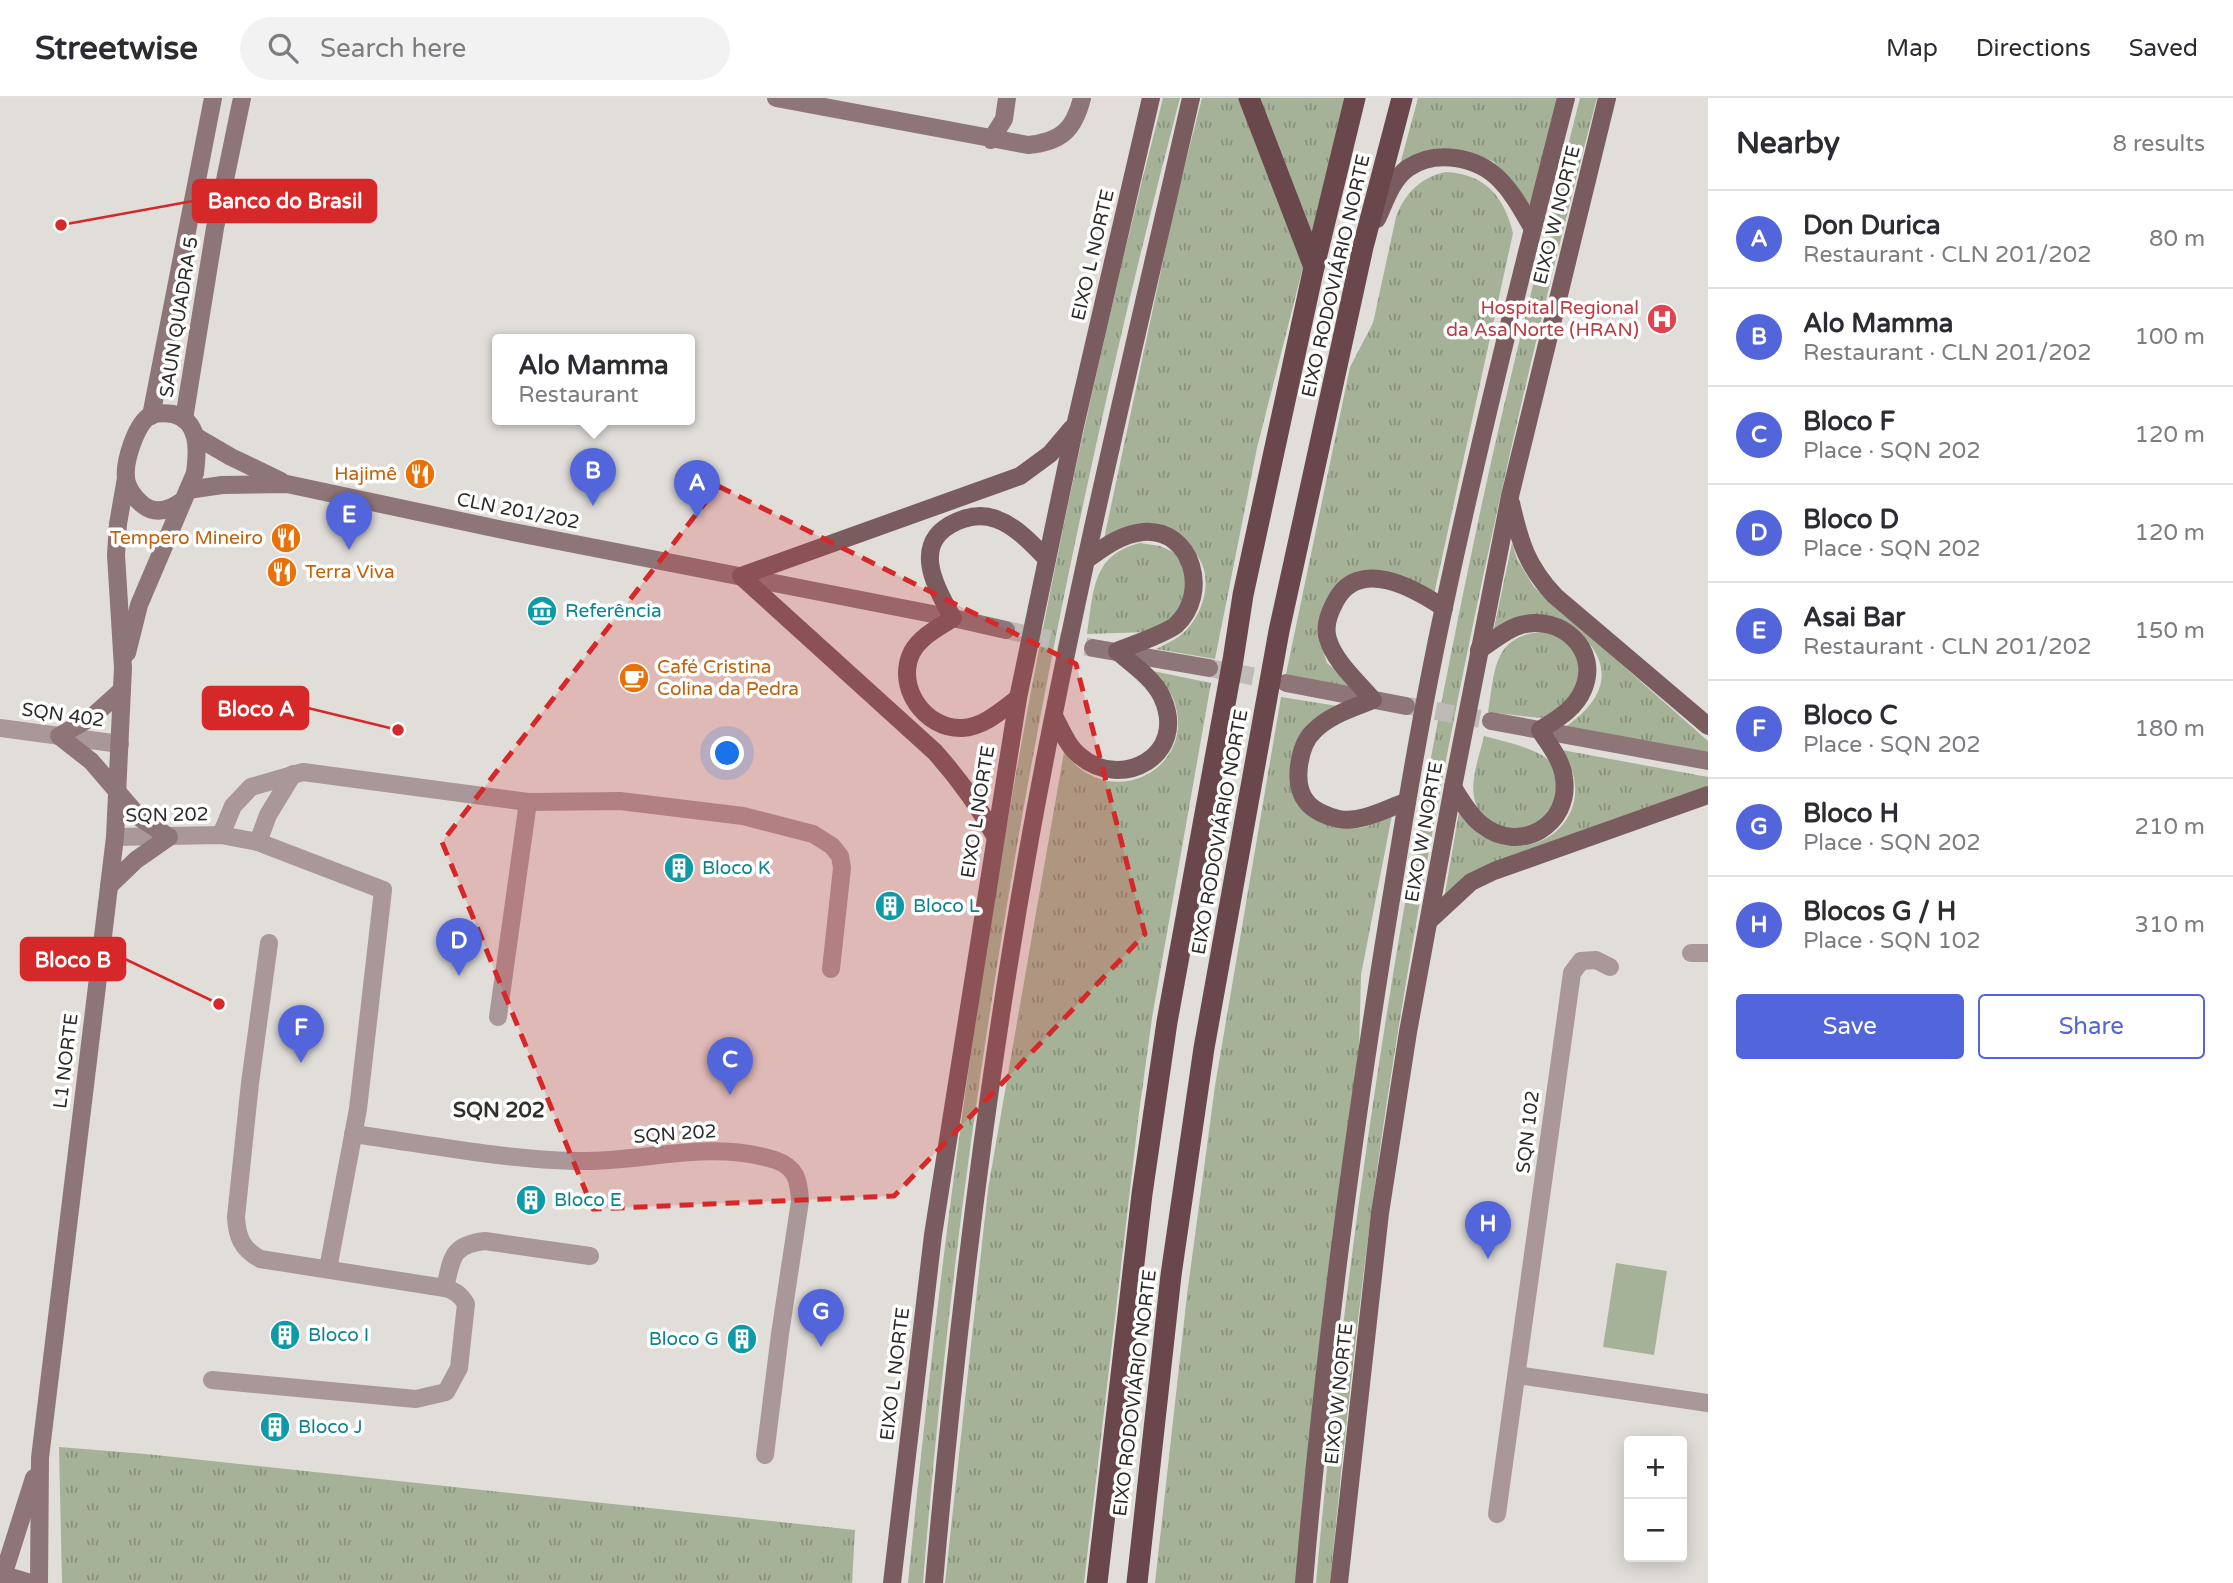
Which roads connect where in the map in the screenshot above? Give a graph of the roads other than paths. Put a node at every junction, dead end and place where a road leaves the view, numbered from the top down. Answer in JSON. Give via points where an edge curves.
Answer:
{"nodes":[{"id":1,"x":213,"y":98,"type":"edge"},
{"id":2,"x":242,"y":98,"type":"edge"},
{"id":3,"x":776,"y":98,"type":"edge"},
{"id":4,"x":1007,"y":98,"type":"edge"},
{"id":5,"x":1082,"y":98,"type":"edge"},
{"id":6,"x":1151,"y":98,"type":"edge"},
{"id":7,"x":1191,"y":98,"type":"edge"},
{"id":8,"x":1249,"y":98,"type":"edge"},
{"id":9,"x":1354,"y":98,"type":"edge"},
{"id":10,"x":1402,"y":98,"type":"edge"},
{"id":11,"x":1566,"y":98,"type":"edge"},
{"id":12,"x":1607,"y":98,"type":"edge"},
{"id":13,"x":991,"y":140,"type":"junction"},
{"id":14,"x":1533,"y":229,"type":"junction"},
{"id":15,"x":1363,"y":247,"type":"junction"},
{"id":16,"x":1314,"y":267,"type":"junction"},
{"id":17,"x":151,"y":416,"type":"junction"},
{"id":18,"x":184,"y":419,"type":"junction"},
{"id":19,"x":1075,"y":426,"type":"junction"},
{"id":20,"x":195,"y":436,"type":"junction"},
{"id":21,"x":126,"y":478,"type":"junction"},
{"id":22,"x":287,"y":484,"type":"junction"},
{"id":23,"x":185,"y":496,"type":"junction"},
{"id":24,"x":1510,"y":496,"type":"junction"},
{"id":25,"x":1047,"y":559,"type":"junction"},
{"id":26,"x":1086,"y":560,"type":"junction"},
{"id":27,"x":741,"y":576,"type":"junction"},
{"id":28,"x":1444,"y":608,"type":"junction"},
{"id":29,"x":953,"y":618,"type":"junction"},
{"id":30,"x":1006,"y":630,"type":"tunnel mouth"},
{"id":31,"x":1093,"y":648,"type":"tunnel mouth"},
{"id":32,"x":1479,"y":650,"type":"junction"},
{"id":33,"x":1117,"y":652,"type":"junction"},
{"id":34,"x":123,"y":668,"type":"junction"},
{"id":35,"x":1209,"y":668,"type":"tunnel mouth"},
{"id":36,"x":1286,"y":682,"type":"tunnel mouth"},
{"id":37,"x":122,"y":690,"type":"junction"},
{"id":38,"x":1018,"y":698,"type":"junction"},
{"id":39,"x":1373,"y":700,"type":"junction"},
{"id":40,"x":1406,"y":706,"type":"tunnel mouth"},
{"id":41,"x":1054,"y":716,"type":"junction"},
{"id":42,"x":1491,"y":721,"type":"tunnel mouth"},
{"id":43,"x":1708,"y":726,"type":"edge"},
{"id":44,"x":0,"y":728,"type":"edge"},
{"id":45,"x":1540,"y":730,"type":"junction"},
{"id":46,"x":60,"y":736,"type":"junction"},
{"id":47,"x":120,"y":744,"type":"junction"},
{"id":48,"x":1708,"y":761,"type":"edge"},
{"id":49,"x":293,"y":774,"type":"junction"},
{"id":50,"x":1452,"y":787,"type":"junction"},
{"id":51,"x":117,"y":790,"type":"junction"},
{"id":52,"x":1708,"y":795,"type":"edge"},
{"id":53,"x":1407,"y":801,"type":"junction"},
{"id":54,"x":528,"y":802,"type":"junction"},
{"id":55,"x":221,"y":835,"type":"junction"},
{"id":56,"x":995,"y":836,"type":"junction"},
{"id":57,"x":115,"y":837,"type":"junction"},
{"id":58,"x":169,"y":837,"type":"junction"},
{"id":59,"x":258,"y":842,"type":"junction"},
{"id":60,"x":108,"y":887,"type":"junction"},
{"id":61,"x":1430,"y":920,"type":"junction"},
{"id":62,"x":270,"y":943,"type":"dead end"},
{"id":63,"x":1610,"y":967,"type":"dead end"},
{"id":64,"x":831,"y":969,"type":"dead end"},
{"id":65,"x":498,"y":1017,"type":"dead end"},
{"id":66,"x":353,"y":1134,"type":"junction"},
{"id":67,"x":590,"y":1256,"type":"dead end"},
{"id":68,"x":328,"y":1269,"type":"junction"},
{"id":69,"x":445,"y":1288,"type":"junction"},
{"id":70,"x":1517,"y":1375,"type":"junction"},
{"id":71,"x":212,"y":1380,"type":"dead end"},
{"id":72,"x":1708,"y":1403,"type":"edge"},
{"id":73,"x":765,"y":1455,"type":"dead end"},
{"id":74,"x":40,"y":1458,"type":"junction"},
{"id":75,"x":1497,"y":1514,"type":"dead end"},
{"id":76,"x":1,"y":1580,"type":"edge"},
{"id":77,"x":31,"y":1583,"type":"edge"},
{"id":78,"x":39,"y":1583,"type":"edge"},
{"id":79,"x":892,"y":1583,"type":"edge"},
{"id":80,"x":934,"y":1583,"type":"edge"},
{"id":81,"x":1097,"y":1583,"type":"edge"},
{"id":82,"x":1137,"y":1583,"type":"edge"},
{"id":83,"x":1304,"y":1583,"type":"edge"},
{"id":84,"x":1339,"y":1583,"type":"edge"}],
"edges":[{"from":1,"to":17,"type":"street","name":"SAUN QUADRA 5"},
{"from":2,"to":18,"type":"street","name":"SAUN QUADRA 5"},
{"from":3,"to":13,"type":"street"},
{"from":4,"to":13,"type":"street","via":[[1004,119]]},
{"from":5,"to":13,"type":"street","via":[[1078,115],[1058,138],[1028,145]]},
{"from":6,"to":19,"type":"main road","name":"EIXO L NORTE"},
{"from":7,"to":26,"type":"main road"},
{"from":8,"to":16,"type":"highway","name":"EIXO RODOVIÁRIO NORTE"},
{"from":9,"to":16,"type":"highway","name":"EIXO RODOVIÁRIO NORTE"},
{"from":10,"to":15,"type":"highway","name":"EIXO RODOVIÁRIO NORTE"},
{"from":11,"to":14,"type":"main road","name":"EIXO W NORTE"},
{"from":12,"to":24,"type":"main road","name":"EIXO W NORTE"},
{"from":14,"to":15,"type":"main road","via":[[1498,178],[1479,166],[1447,157],[1408,168],[1393,186]]},
{"from":14,"to":28,"type":"main road","name":"EIXO W NORTE"},
{"from":15,"to":82,"type":"highway","name":"EIXO RODOVIÁRIO NORTE","via":[[1279,631],[1204,1048],[1171,1275]]},
{"from":16,"to":81,"type":"highway","name":"EIXO RODOVIÁRIO NORTE","via":[[1243,595],[1167,1022],[1142,1194]]},
{"from":17,"to":18,"type":"street","via":[[165,413]]},
{"from":17,"to":21,"type":"street","via":[[139,428]]},
{"from":18,"to":20,"type":"street"},
{"from":19,"to":25,"type":"main road","name":"EIXO L NORTE"},
{"from":19,"to":27,"type":"main road","via":[[1050,454],[1020,476]]},
{"from":20,"to":22,"type":"street","name":"CLN 201/202"},
{"from":20,"to":23,"type":"street","via":[[195,473]]},
{"from":21,"to":23,"type":"street","via":[[135,498],[153,510],[166,510]]},
{"from":21,"to":34,"type":"street","name":"L1 NORTE","via":[[116,555]]},
{"from":22,"to":23,"type":"street","name":"CLN 201/202","via":[[222,485]]},
{"from":22,"to":27,"type":"street","name":"CLN 201/202"},
{"from":23,"to":34,"type":"street","name":"L1 NORTE","via":[[139,606]]},
{"from":24,"to":32,"type":"main road","name":"EIXO W NORTE"},
{"from":24,"to":43,"type":"main road","via":[[1526,558],[1538,577]]},
{"from":25,"to":29,"type":"main road","via":[[1026,538],[996,519],[966,517],[948,525],[937,536],[929,560],[939,594]]},
{"from":25,"to":38,"type":"main road","name":"EIXO L NORTE"},
{"from":26,"to":33,"type":"main road","via":[[1128,535],[1143,532],[1171,540],[1191,561],[1194,590],[1184,616],[1174,627]]},
{"from":26,"to":41,"type":"main road"},
{"from":27,"to":29,"type":"street","name":"CLN 201/202"},
{"from":27,"to":56,"type":"main road","via":[[935,752],[966,788]]},
{"from":28,"to":39,"type":"main road","via":[[1406,584],[1375,579],[1350,585],[1336,599],[1326,635],[1339,661]]},
{"from":28,"to":53,"type":"main road","name":"EIXO W NORTE"},
{"from":29,"to":30,"type":"street","name":"CLN 201/202"},
{"from":29,"to":38,"type":"main road","via":[[919,641],[907,666],[909,690],[922,711],[961,728],[992,717]]},
{"from":31,"to":33,"type":"street"},
{"from":32,"to":45,"type":"main road","via":[[1520,625],[1539,622],[1554,625],[1582,645],[1584,688],[1563,715]]},
{"from":32,"to":50,"type":"main road","name":"EIXO W NORTE"},
{"from":33,"to":35,"type":"street"},
{"from":33,"to":41,"type":"main road","via":[[1146,675],[1161,695],[1168,725],[1159,753],[1133,767],[1095,765],[1080,756]]},
{"from":34,"to":37,"type":"street","name":"L1 NORTE"},
{"from":36,"to":39,"type":"street"},
{"from":37,"to":46,"type":"street","via":[[92,717]]},
{"from":37,"to":47,"type":"street","name":"L1 NORTE"},
{"from":38,"to":56,"type":"main road","name":"EIXO L NORTE"},
{"from":39,"to":40,"type":"street"},
{"from":39,"to":53,"type":"main road","via":[[1312,732],[1301,757],[1298,779],[1302,793],[1320,812],[1339,819],[1356,819]]},
{"from":41,"to":80,"type":"main road","via":[[973,1205]]},
{"from":42,"to":45,"type":"street"},
{"from":44,"to":46,"type":"street","name":"SQN 402"},
{"from":45,"to":48,"type":"street"},
{"from":45,"to":50,"type":"main road","via":[[1561,764],[1565,793],[1555,820],[1546,828],[1531,836],[1501,835],[1483,826]]},
{"from":46,"to":47,"type":"street","name":"SQN 402"},
{"from":46,"to":51,"type":"street"},
{"from":47,"to":51,"type":"street","name":"L1 NORTE"},
{"from":49,"to":54,"type":"street","name":"SQN 202"},
{"from":49,"to":55,"type":"street","name":"SQN 202","via":[[251,788],[233,806]]},
{"from":49,"to":59,"type":"street","via":[[268,814]]},
{"from":50,"to":61,"type":"main road","name":"EIXO W NORTE"},
{"from":51,"to":57,"type":"street","name":"L1 NORTE"},
{"from":51,"to":58,"type":"street","via":[[141,818]]},
{"from":52,"to":61,"type":"main road","via":[[1494,871],[1471,882]]},
{"from":53,"to":83,"type":"main road","name":"EIXO W NORTE","via":[[1338,1256]]},
{"from":54,"to":64,"type":"street","name":"SQN 202","via":[[620,801],[743,816],[813,834],[832,846],[842,868]]},
{"from":54,"to":65,"type":"street"},
{"from":55,"to":58,"type":"street","name":"SQN 202"},
{"from":55,"to":59,"type":"street","name":"SQN 202"},
{"from":56,"to":79,"type":"main road","name":"EIXO L NORTE","via":[[933,1235]]},
{"from":57,"to":58,"type":"street","name":"SQN 202"},
{"from":57,"to":60,"type":"street","name":"L1 NORTE"},
{"from":58,"to":60,"type":"street"},
{"from":59,"to":66,"type":"street","name":"SQN 202","via":[[383,890]]},
{"from":60,"to":74,"type":"street","name":"L1 NORTE"},
{"from":61,"to":84,"type":"main road","name":"EIXO W NORTE","via":[[1380,1213]]},
{"from":62,"to":68,"type":"street","via":[[250,1083],[237,1234],[250,1254],[260,1259]]},
{"from":63,"to":70,"type":"street","name":"SQN 102","via":[[1596,960],[1581,961],[1572,973]]},
{"from":66,"to":68,"type":"street","name":"SQN 202"},
{"from":66,"to":73,"type":"street","name":"SQN 202","via":[[576,1161],[704,1149],[747,1153],[793,1171],[800,1201]]},
{"from":67,"to":69,"type":"street","via":[[485,1241],[468,1243],[452,1260]]},
{"from":68,"to":69,"type":"street"},
{"from":69,"to":71,"type":"street","via":[[466,1304],[459,1368],[446,1392],[416,1399]]},
{"from":70,"to":72,"type":"street"},
{"from":70,"to":75,"type":"street","name":"SQN 102"},
{"from":74,"to":76,"type":"street","name":"L1 NORTE"},
{"from":74,"to":78,"type":"street","name":"L1 NORTE"},
{"from":76,"to":77,"type":"street","via":[[11,1577]]}]}
